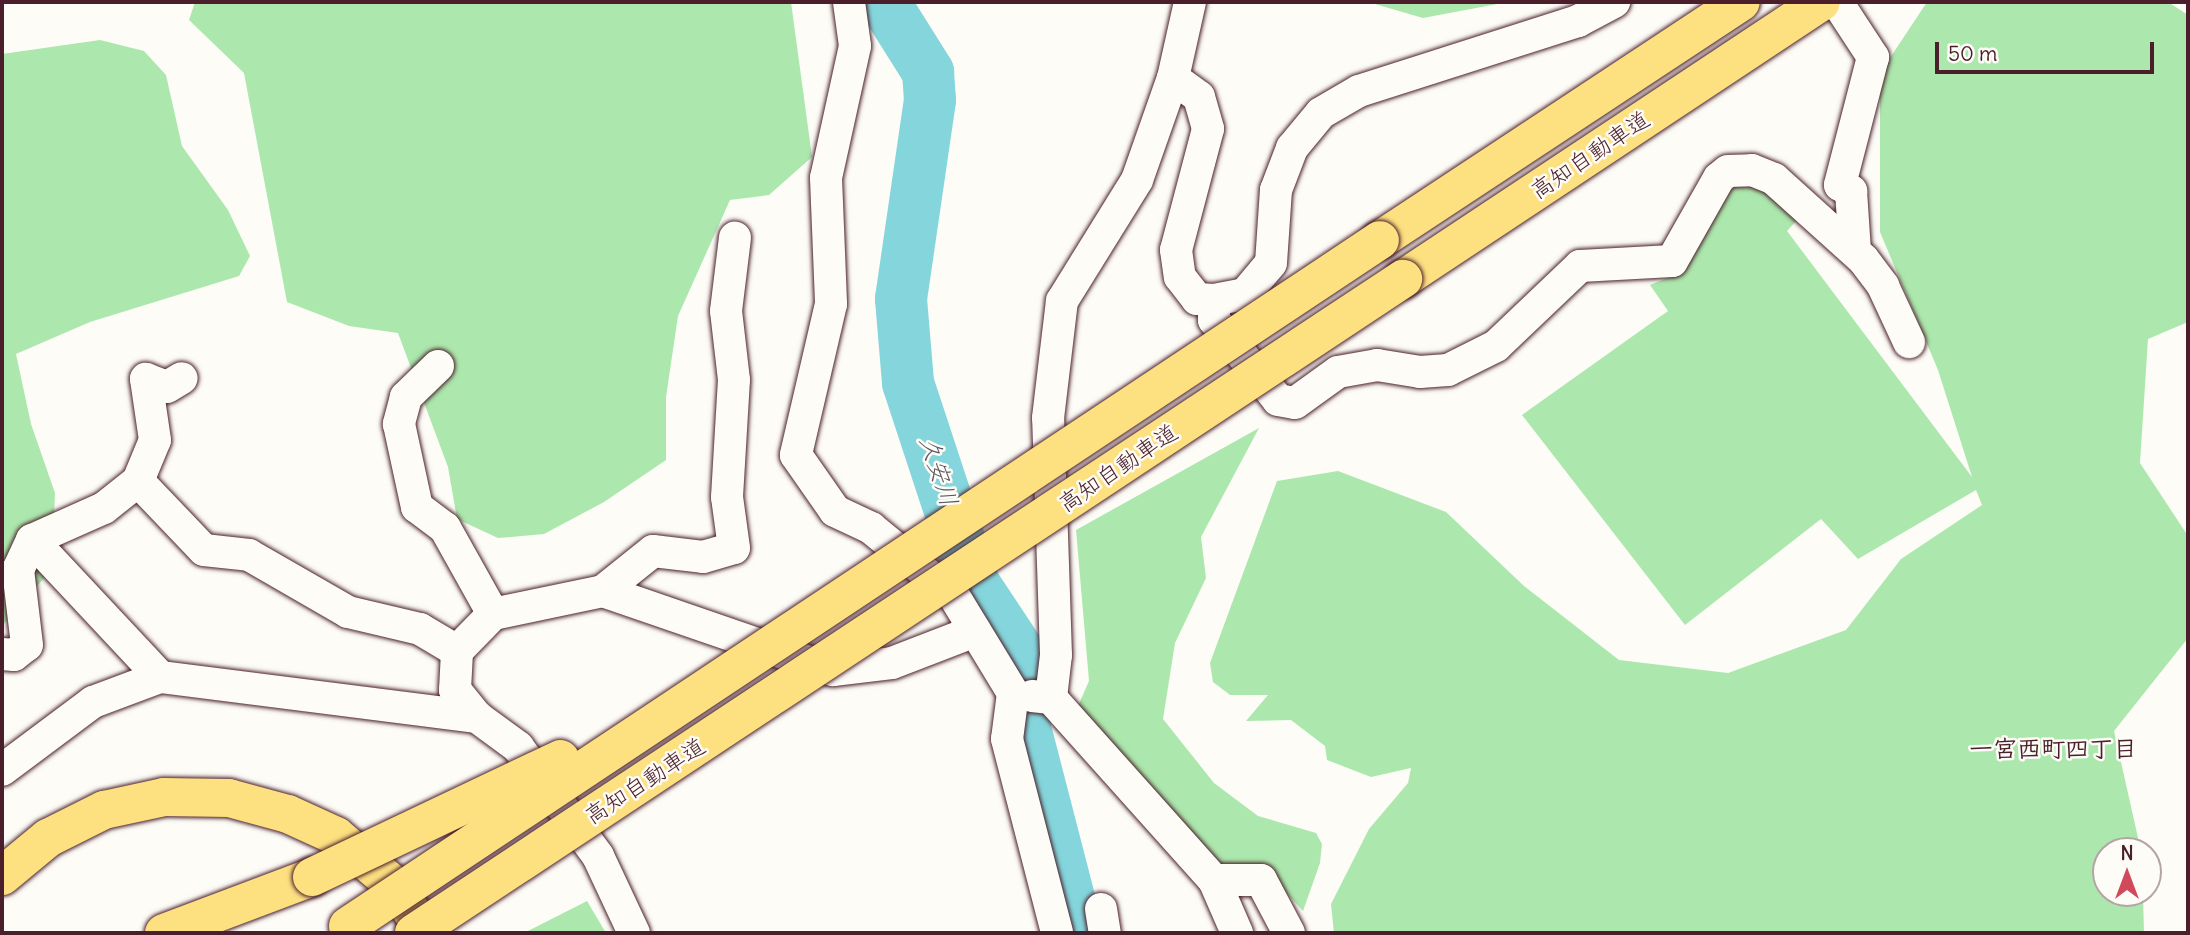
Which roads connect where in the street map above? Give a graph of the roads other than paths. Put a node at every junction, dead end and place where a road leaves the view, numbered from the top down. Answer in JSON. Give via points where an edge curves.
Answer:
{"nodes":[{"id":1,"x":849,"y":2,"type":"edge"},
{"id":2,"x":1190,"y":2,"type":"edge"},
{"id":3,"x":1614,"y":2,"type":"edge"},
{"id":4,"x":1741,"y":2,"type":"edge"},
{"id":5,"x":1821,"y":2,"type":"edge"},
{"id":6,"x":1837,"y":2,"type":"edge"},
{"id":7,"x":1173,"y":78,"type":"junction"},
{"id":8,"x":735,"y":239,"type":"dead end"},
{"id":9,"x":1855,"y":251,"type":"junction"},
{"id":10,"x":1214,"y":300,"type":"junction"},
{"id":11,"x":1909,"y":342,"type":"dead end"},
{"id":12,"x":438,"y":366,"type":"dead end"},
{"id":13,"x":181,"y":378,"type":"dead end"},
{"id":14,"x":1088,"y":434,"type":"junction"},
{"id":15,"x":138,"y":481,"type":"junction"},
{"id":16,"x":32,"y":540,"type":"junction"},
{"id":17,"x":603,"y":591,"type":"junction"},
{"id":18,"x":493,"y":614,"type":"junction"},
{"id":19,"x":975,"y":631,"type":"junction"},
{"id":20,"x":457,"y":652,"type":"junction"},
{"id":21,"x":2,"y":654,"type":"edge"},
{"id":22,"x":160,"y":677,"type":"junction"},
{"id":23,"x":788,"y":687,"type":"junction"},
{"id":24,"x":1013,"y":693,"type":"junction"},
{"id":25,"x":1051,"y":698,"type":"junction"},
{"id":26,"x":477,"y":717,"type":"junction"},
{"id":27,"x":2,"y":770,"type":"edge"},
{"id":28,"x":2,"y":876,"type":"edge"},
{"id":29,"x":1214,"y":880,"type":"junction"},
{"id":30,"x":342,"y":929,"type":"edge"},
{"id":31,"x":164,"y":933,"type":"edge"},
{"id":32,"x":414,"y":933,"type":"edge"},
{"id":33,"x":426,"y":933,"type":"edge"},
{"id":34,"x":463,"y":933,"type":"edge"},
{"id":35,"x":634,"y":933,"type":"edge"},
{"id":36,"x":1057,"y":933,"type":"edge"},
{"id":37,"x":1237,"y":933,"type":"edge"},
{"id":38,"x":1289,"y":933,"type":"edge"}],
"edges":[{"from":1,"to":19,"type":"street","via":[[855,46],[826,178],[831,304],[796,455],[835,511],[871,528],[954,596]]},
{"from":2,"to":7,"type":"street"},
{"from":3,"to":10,"type":"street","via":[[1578,21],[1359,91],[1321,113],[1292,148],[1276,190],[1271,263],[1245,294]]},
{"from":4,"to":14,"type":"highway","name":"高知自動車道","bridge":true},
{"from":5,"to":23,"type":"highway","name":"高知自動車道","bridge":true},
{"from":6,"to":9,"type":"street","via":[[1873,57],[1840,185],[1852,191]]},
{"from":7,"to":10,"type":"street","via":[[1199,97],[1208,129],[1176,250],[1180,277],[1197,299]]},
{"from":7,"to":25,"type":"street","via":[[1137,180],[1062,301],[1048,418],[1056,655]]},
{"from":8,"to":17,"type":"street","via":[[726,311],[734,380],[727,497],[734,548],[703,557],[653,551]]},
{"from":9,"to":10,"type":"street","via":[[1774,179],[1752,170],[1728,171],[1710,189],[1672,261],[1660,266],[1600,261],[1580,266],[1496,346],[1475,359],[1447,370],[1420,372],[1377,365],[1338,372],[1295,402],[1278,400],[1214,320]]},
{"from":9,"to":11,"type":"street","via":[[1883,286]]},
{"from":12,"to":18,"type":"street","via":[[406,397],[399,425],[417,507],[445,528]]},
{"from":13,"to":15,"type":"street","via":[[167,387],[146,379],[155,440]]},
{"from":14,"to":30,"type":"highway","name":"高知自動車道","bridge":true},
{"from":14,"to":31,"type":"highway","bridge":true,"via":[[1006,477],[611,731],[492,795],[312,877]]},
{"from":15,"to":16,"type":"street","via":[[104,508]]},
{"from":15,"to":20,"type":"street","via":[[204,550],[249,555],[348,611],[420,629]]},
{"from":16,"to":21,"type":"street","via":[[18,570],[27,645],[14,655]]},
{"from":16,"to":22,"type":"street"},
{"from":17,"to":18,"type":"street"},
{"from":17,"to":19,"type":"street","via":[[833,670],[892,663]]},
{"from":18,"to":20,"type":"street"},
{"from":19,"to":24,"type":"street"},
{"from":20,"to":26,"type":"street","via":[[455,690]]},
{"from":22,"to":26,"type":"street"},
{"from":22,"to":27,"type":"street","via":[[93,702]]},
{"from":23,"to":32,"type":"highway","name":"高知自動車道","bridge":true},
{"from":23,"to":34,"type":"highway","bridge":true},
{"from":24,"to":25,"type":"street"},
{"from":24,"to":36,"type":"street","via":[[1007,739]]},
{"from":25,"to":29,"type":"street"},
{"from":26,"to":35,"type":"street","via":[[518,747],[598,856]]},
{"from":28,"to":33,"type":"highway","via":[[48,838],[104,810],[164,797],[229,798],[288,814],[347,843],[394,885]]},
{"from":29,"to":37,"type":"street"},
{"from":29,"to":38,"type":"street","via":[[1261,880]]}]}
